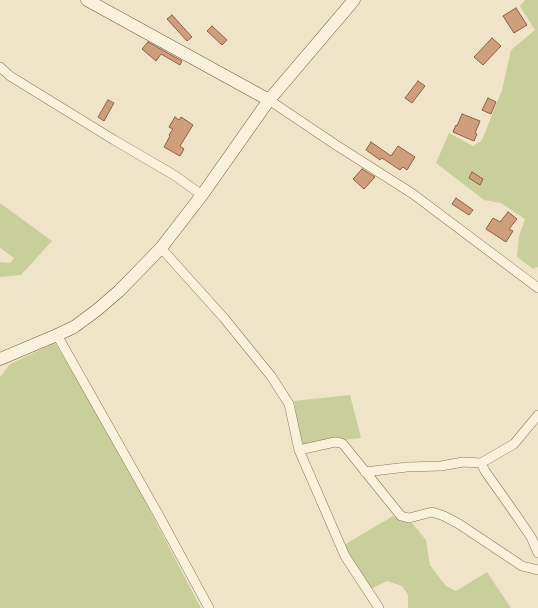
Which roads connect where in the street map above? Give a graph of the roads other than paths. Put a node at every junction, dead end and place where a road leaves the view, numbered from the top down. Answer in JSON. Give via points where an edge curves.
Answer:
{"nodes":[{"id":1,"x":87,"y":0,"type":"edge"},
{"id":2,"x":354,"y":0,"type":"edge"},
{"id":3,"x":0,"y":67,"type":"edge"},
{"id":4,"x":269,"y":100,"type":"junction"},
{"id":5,"x":202,"y":195,"type":"junction"},
{"id":6,"x":161,"y":248,"type":"junction"},
{"id":7,"x":538,"y":288,"type":"edge"},
{"id":8,"x":57,"y":335,"type":"junction"},
{"id":9,"x":0,"y":359,"type":"edge"},
{"id":10,"x":538,"y":415,"type":"edge"},
{"id":11,"x":299,"y":450,"type":"junction"},
{"id":12,"x":481,"y":463,"type":"junction"},
{"id":13,"x":365,"y":472,"type":"junction"},
{"id":14,"x":538,"y":553,"type":"edge"},
{"id":15,"x":538,"y":570,"type":"edge"},
{"id":16,"x":209,"y":608,"type":"edge"},
{"id":17,"x":378,"y":608,"type":"edge"}],
"edges":[{"from":1,"to":4,"type":"street"},
{"from":2,"to":4,"type":"street"},
{"from":3,"to":5,"type":"street","via":[[10,76],[174,175]]},
{"from":4,"to":5,"type":"street"},
{"from":4,"to":7,"type":"street","via":[[413,194]]},
{"from":5,"to":6,"type":"street"},
{"from":6,"to":8,"type":"street","via":[[119,292],[74,327]]},
{"from":6,"to":11,"type":"street","via":[[224,318],[271,376],[289,404]]},
{"from":8,"to":9,"type":"street"},
{"from":8,"to":16,"type":"street"},
{"from":10,"to":12,"type":"street","via":[[514,444]]},
{"from":11,"to":13,"type":"street","via":[[338,442],[343,444]]},
{"from":11,"to":17,"type":"street","via":[[345,556]]},
{"from":12,"to":13,"type":"street","via":[[463,462]]},
{"from":12,"to":14,"type":"street","via":[[531,537]]},
{"from":13,"to":15,"type":"street","via":[[401,516],[409,518],[437,513],[459,524],[522,566]]}]}
